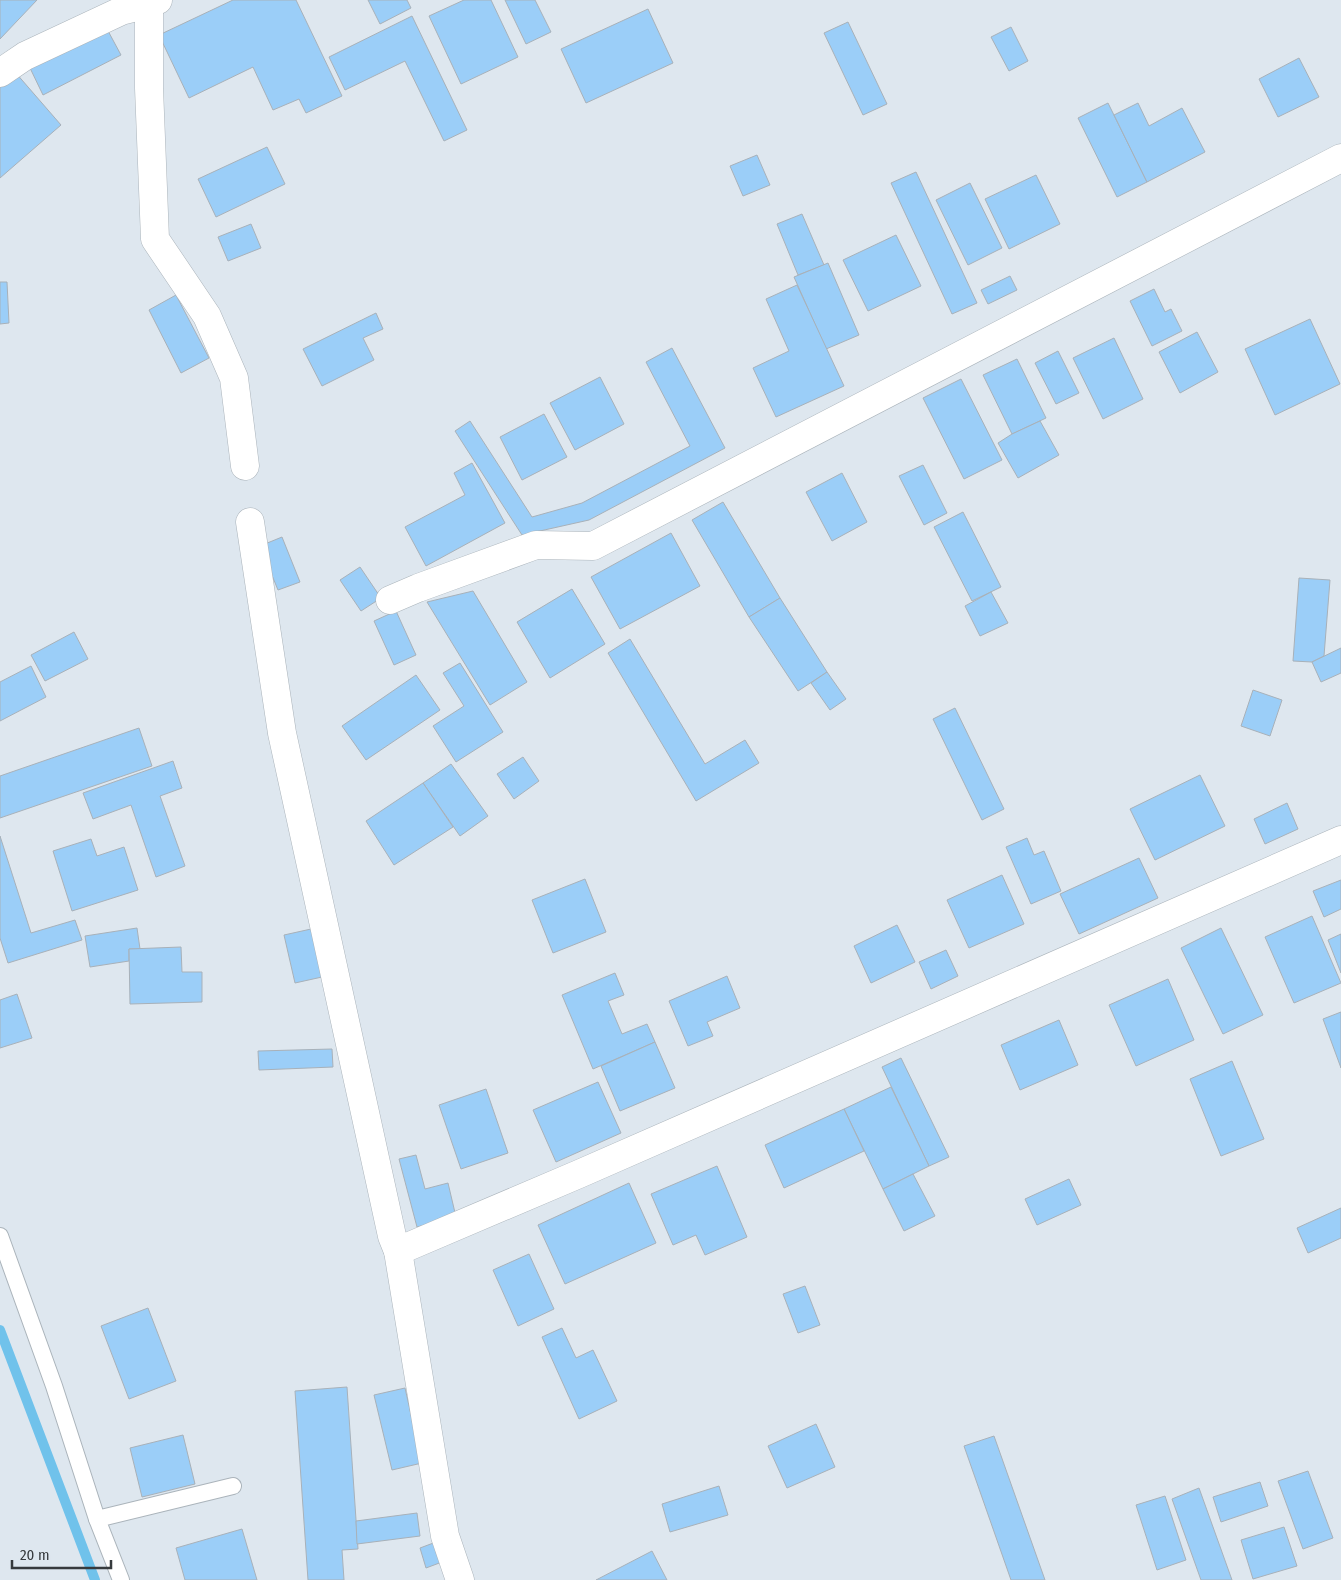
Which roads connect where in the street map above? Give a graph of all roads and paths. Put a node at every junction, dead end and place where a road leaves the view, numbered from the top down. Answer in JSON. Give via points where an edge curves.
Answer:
{"nodes":[{"id":1,"x":150,"y":2,"type":"edge"},
{"id":2,"x":0,"y":73,"type":"edge"},
{"id":3,"x":1341,"y":158,"type":"edge"},
{"id":4,"x":245,"y":466,"type":"dead end"},
{"id":5,"x":250,"y":522,"type":"dead end"},
{"id":6,"x":390,"y":600,"type":"dead end"},
{"id":7,"x":1341,"y":840,"type":"edge"},
{"id":8,"x":0,"y":1236,"type":"edge"},
{"id":9,"x":398,"y":1251,"type":"junction"},
{"id":10,"x":233,"y":1486,"type":"dead end"},
{"id":11,"x":97,"y":1519,"type":"junction"},
{"id":12,"x":121,"y":1580,"type":"edge"},
{"id":13,"x":460,"y":1580,"type":"edge"}],
"edges":[{"from":1,"to":2,"type":"street","via":[[121,11],[25,56]]},
{"from":1,"to":4,"type":"street","via":[[149,88],[155,239],[207,316],[234,378]]},
{"from":3,"to":6,"type":"street","via":[[593,546],[536,545]]},
{"from":5,"to":9,"type":"street","via":[[282,733],[392,1236]]},
{"from":7,"to":9,"type":"street"},
{"from":8,"to":11,"type":"lane"},
{"from":9,"to":13,"type":"street","via":[[444,1536]]},
{"from":10,"to":11,"type":"lane"},
{"from":11,"to":12,"type":"lane"}]}
